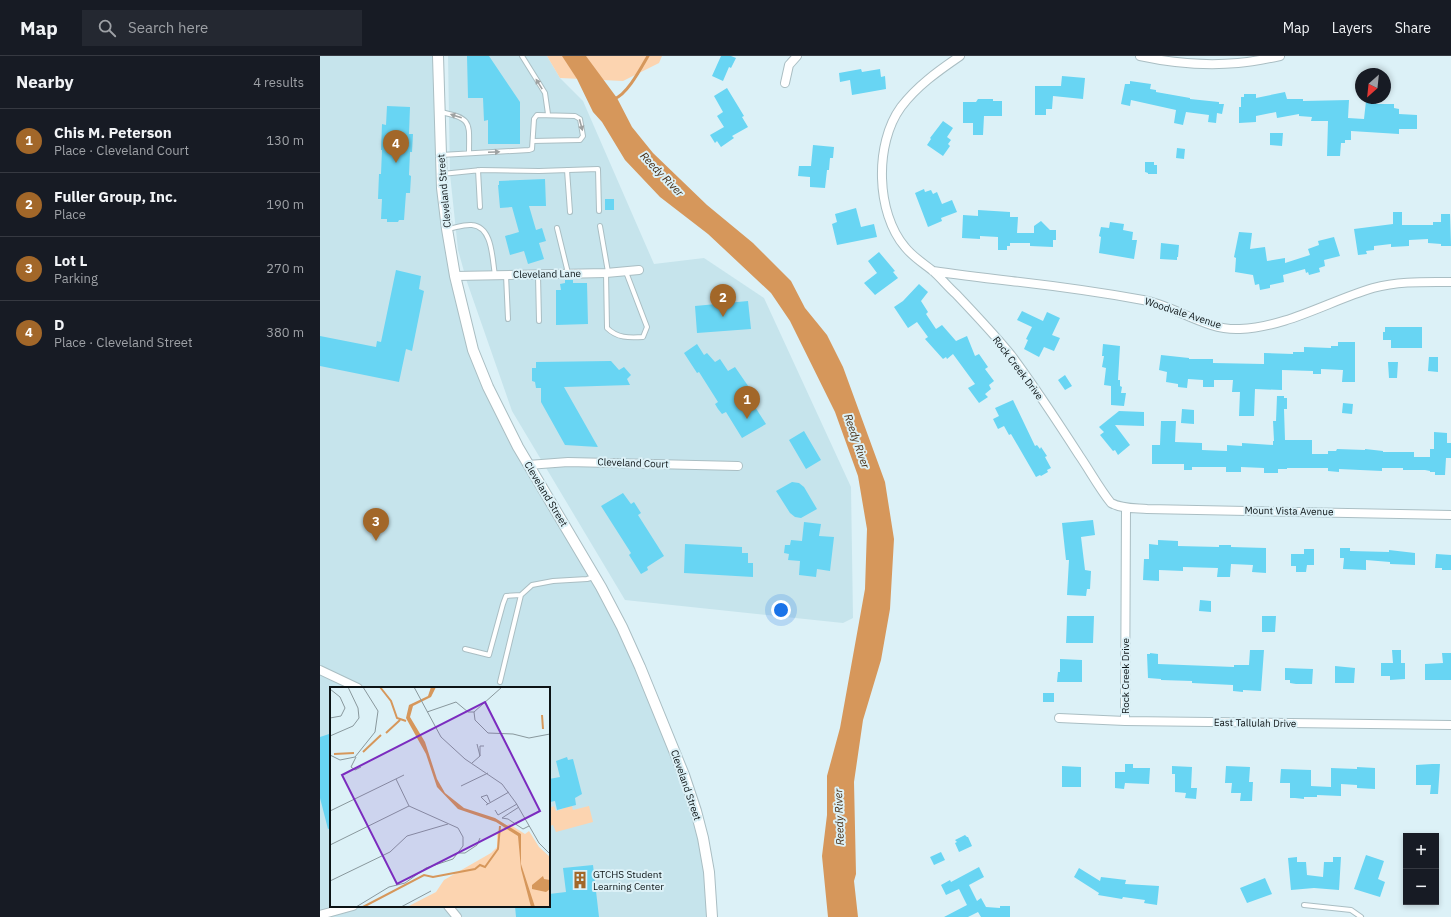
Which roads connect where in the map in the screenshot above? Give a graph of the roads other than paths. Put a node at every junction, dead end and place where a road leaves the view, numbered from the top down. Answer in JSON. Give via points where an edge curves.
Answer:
{"nodes":[{"id":1,"x":438,"y":56,"type":"edge"},
{"id":2,"x":522,"y":56,"type":"edge"},
{"id":3,"x":797,"y":56,"type":"edge"},
{"id":4,"x":960,"y":56,"type":"edge"},
{"id":5,"x":1140,"y":56,"type":"edge"},
{"id":6,"x":1280,"y":56,"type":"edge"},
{"id":7,"x":785,"y":83,"type":"dead end"},
{"id":8,"x":440,"y":112,"type":"junction"},
{"id":9,"x":548,"y":114,"type":"junction"},
{"id":10,"x":533,"y":141,"type":"junction"},
{"id":11,"x":469,"y":153,"type":"junction"},
{"id":12,"x":441,"y":155,"type":"junction"},
{"id":13,"x":478,"y":170,"type":"junction"},
{"id":14,"x":567,"y":170,"type":"junction"},
{"id":15,"x":442,"y":174,"type":"junction"},
{"id":16,"x":480,"y":207,"type":"dead end"},
{"id":17,"x":599,"y":211,"type":"dead end"},
{"id":18,"x":570,"y":212,"type":"dead end"},
{"id":19,"x":600,"y":226,"type":"dead end"},
{"id":20,"x":557,"y":228,"type":"dead end"},
{"id":21,"x":447,"y":229,"type":"junction"},
{"id":22,"x":639,"y":270,"type":"dead end"},
{"id":23,"x":933,"y":271,"type":"junction"},
{"id":24,"x":626,"y":272,"type":"junction"},
{"id":25,"x":607,"y":273,"type":"junction"},
{"id":26,"x":538,"y":274,"type":"junction"},
{"id":27,"x":568,"y":274,"type":"junction"},
{"id":28,"x":495,"y":275,"type":"junction"},
{"id":29,"x":506,"y":275,"type":"junction"},
{"id":30,"x":455,"y":276,"type":"junction"},
{"id":31,"x":1451,"y":282,"type":"edge"},
{"id":32,"x":508,"y":319,"type":"dead end"},
{"id":33,"x":539,"y":321,"type":"dead end"},
{"id":34,"x":528,"y":465,"type":"junction"},
{"id":35,"x":738,"y":466,"type":"dead end"},
{"id":36,"x":1126,"y":508,"type":"junction"},
{"id":37,"x":1451,"y":515,"type":"edge"},
{"id":38,"x":595,"y":576,"type":"junction"},
{"id":39,"x":521,"y":595,"type":"junction"},
{"id":40,"x":465,"y":649,"type":"dead end"},
{"id":41,"x":320,"y":670,"type":"edge"},
{"id":42,"x":500,"y":682,"type":"dead end"},
{"id":43,"x":356,"y":687,"type":"edge"},
{"id":44,"x":1059,"y":718,"type":"dead end"},
{"id":45,"x":1125,"y":721,"type":"junction"},
{"id":46,"x":1451,"y":726,"type":"edge"},
{"id":47,"x":1304,"y":905,"type":"dead end"},
{"id":48,"x":348,"y":907,"type":"edge"},
{"id":49,"x":449,"y":907,"type":"edge"},
{"id":50,"x":320,"y":915,"type":"edge"},
{"id":51,"x":457,"y":917,"type":"edge"},
{"id":52,"x":712,"y":917,"type":"edge"},
{"id":53,"x":1361,"y":917,"type":"edge"}],
"edges":[{"from":1,"to":8,"type":"street","name":"Cleveland Street"},
{"from":9,"to":2,"type":"lane","one_way":true,"via":[[545,93]]},
{"from":3,"to":7,"type":"street","via":[[789,65]]},
{"from":4,"to":23,"type":"street","name":"Rock Creek Drive","via":[[919,86],[901,108],[888,133],[883,161],[884,199],[896,234],[916,259]]},
{"from":5,"to":6,"type":"street","via":[[1184,64],[1221,64]]},
{"from":11,"to":8,"type":"lane","one_way":true,"via":[[469,126],[464,118]]},
{"from":8,"to":12,"type":"street","name":"Cleveland Street"},
{"from":9,"to":10,"type":"lane","via":[[537,115],[534,119]]},
{"from":9,"to":10,"type":"lane","one_way":true,"via":[[575,116],[580,119],[583,136],[580,140]]},
{"from":11,"to":10,"type":"lane","one_way":true,"via":[[529,150],[532,149]]},
{"from":11,"to":12,"type":"lane"},
{"from":12,"to":15,"type":"street","name":"Cleveland Street"},
{"from":13,"to":14,"type":"lane"},
{"from":13,"to":15,"type":"lane"},
{"from":13,"to":16,"type":"lane"},
{"from":14,"to":17,"type":"lane","via":[[598,169]]},
{"from":14,"to":18,"type":"lane"},
{"from":15,"to":21,"type":"street","name":"Cleveland Street"},
{"from":19,"to":25,"type":"lane"},
{"from":20,"to":27,"type":"lane"},
{"from":21,"to":28,"type":"lane","via":[[470,224],[484,230],[490,241]]},
{"from":21,"to":30,"type":"street","name":"Cleveland Street"},
{"from":22,"to":24,"type":"street","name":"Cleveland Lane"},
{"from":23,"to":31,"type":"street","name":"Woodvale Avenue","via":[[1144,300],[1216,326],[1238,329],[1258,328],[1277,323],[1350,296],[1395,283]]},
{"from":23,"to":36,"type":"street","name":"Rock Creek Drive","via":[[1010,354],[1111,503]]},
{"from":24,"to":25,"type":"street","name":"Cleveland Lane"},
{"from":24,"to":25,"type":"lane","via":[[647,327],[643,337],[629,338],[613,334],[606,328]]},
{"from":25,"to":27,"type":"street","name":"Cleveland Lane"},
{"from":26,"to":27,"type":"street","name":"Cleveland Lane"},
{"from":26,"to":29,"type":"street","name":"Cleveland Lane"},
{"from":26,"to":33,"type":"lane"},
{"from":28,"to":29,"type":"street","name":"Cleveland Lane"},
{"from":28,"to":30,"type":"street","name":"Cleveland Lane"},
{"from":29,"to":32,"type":"lane"},
{"from":30,"to":34,"type":"street","name":"Cleveland Street","via":[[473,350],[488,387]]},
{"from":34,"to":35,"type":"street","name":"Cleveland Court","via":[[568,462]]},
{"from":34,"to":38,"type":"street","name":"Cleveland Street"},
{"from":36,"to":37,"type":"street","name":"Mount Vista Avenue"},
{"from":36,"to":45,"type":"street","name":"Rock Creek Drive"},
{"from":38,"to":39,"type":"lane","via":[[532,585]]},
{"from":38,"to":52,"type":"street","name":"Cleveland Street","via":[[622,626],[684,775],[703,838]]},
{"from":39,"to":40,"type":"lane","via":[[506,596],[489,655]]},
{"from":39,"to":42,"type":"lane"},
{"from":41,"to":43,"type":"street"},
{"from":44,"to":45,"type":"street","name":"East Tallulah Drive"},
{"from":45,"to":46,"type":"street","name":"East Tallulah Drive"},
{"from":47,"to":53,"type":"lane","via":[[1351,910]]},
{"from":48,"to":50,"type":"street"},
{"from":49,"to":51,"type":"street"}]}
